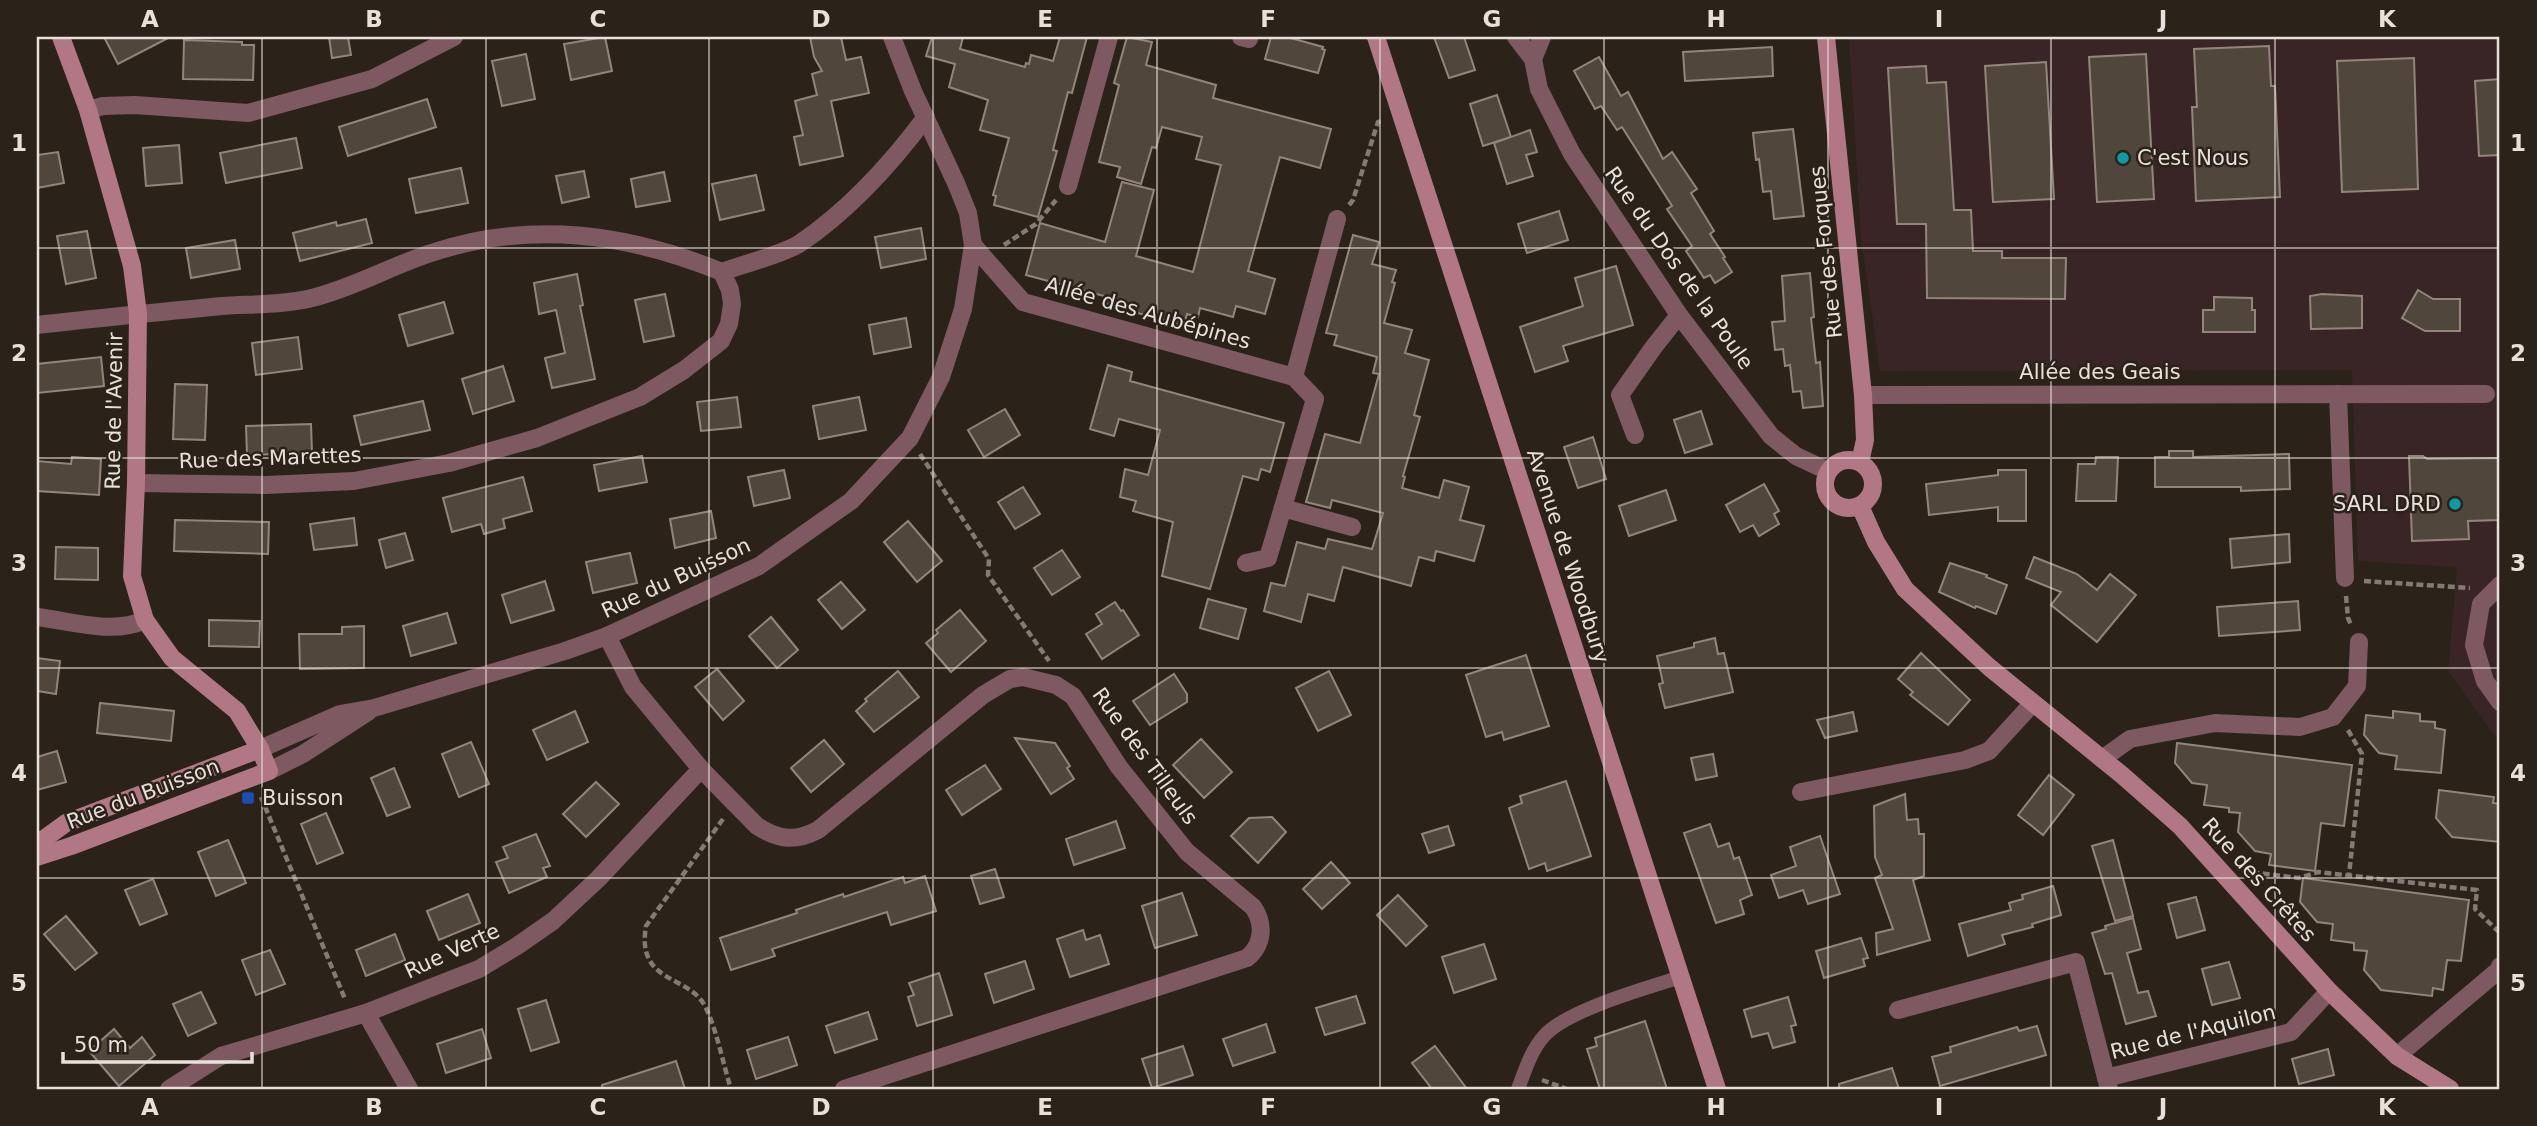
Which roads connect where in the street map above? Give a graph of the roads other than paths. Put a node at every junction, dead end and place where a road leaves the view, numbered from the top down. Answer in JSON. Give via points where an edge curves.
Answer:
{"nodes":[{"id":1,"x":61,"y":37,"type":"edge"},
{"id":2,"x":454,"y":37,"type":"edge"},
{"id":3,"x":892,"y":37,"type":"edge"},
{"id":4,"x":1108,"y":37,"type":"edge"},
{"id":5,"x":1376,"y":37,"type":"edge"},
{"id":6,"x":1516,"y":37,"type":"edge"},
{"id":7,"x":1542,"y":37,"type":"edge"},
{"id":8,"x":1826,"y":37,"type":"edge"},
{"id":9,"x":1533,"y":59,"type":"junction"},
{"id":10,"x":88,"y":110,"type":"junction"},
{"id":11,"x":926,"y":117,"type":"junction"},
{"id":12,"x":1068,"y":186,"type":"road end"},
{"id":13,"x":1337,"y":219,"type":"road end"},
{"id":14,"x":973,"y":245,"type":"junction"},
{"id":15,"x":722,"y":272,"type":"junction"},
{"id":16,"x":138,"y":314,"type":"junction"},
{"id":17,"x":1679,"y":315,"type":"junction"},
{"id":18,"x":37,"y":325,"type":"edge"},
{"id":19,"x":1294,"y":377,"type":"junction"},
{"id":20,"x":2338,"y":394,"type":"junction"},
{"id":21,"x":2486,"y":394,"type":"dead end"},
{"id":22,"x":1863,"y":395,"type":"junction"},
{"id":23,"x":1635,"y":435,"type":"dead end"},
{"id":24,"x":1860,"y":462,"type":"junction"},
{"id":25,"x":1828,"y":471,"type":"junction"},
{"id":26,"x":136,"y":483,"type":"junction"},
{"id":27,"x":1860,"y":506,"type":"junction"},
{"id":28,"x":1283,"y":508,"type":"junction"},
{"id":29,"x":1352,"y":527,"type":"dead end"},
{"id":30,"x":1246,"y":564,"type":"dead end"},
{"id":31,"x":2345,"y":578,"type":"road end"},
{"id":32,"x":2495,"y":590,"type":"edge"},
{"id":33,"x":37,"y":617,"type":"edge"},
{"id":34,"x":145,"y":620,"type":"junction"},
{"id":35,"x":607,"y":636,"type":"junction"},
{"id":36,"x":2359,"y":642,"type":"road end"},
{"id":37,"x":2500,"y":702,"type":"edge"},
{"id":38,"x":2032,"y":704,"type":"junction"},
{"id":39,"x":374,"y":708,"type":"junction"},
{"id":40,"x":260,"y":749,"type":"junction"},
{"id":41,"x":2102,"y":759,"type":"junction"},
{"id":42,"x":701,"y":769,"type":"junction"},
{"id":43,"x":269,"y":771,"type":"junction"},
{"id":44,"x":1801,"y":792,"type":"dead end"},
{"id":45,"x":37,"y":845,"type":"edge"},
{"id":46,"x":37,"y":856,"type":"edge"},
{"id":47,"x":2500,"y":965,"type":"edge"},
{"id":48,"x":1681,"y":977,"type":"junction"},
{"id":49,"x":2329,"y":991,"type":"junction"},
{"id":50,"x":1898,"y":1010,"type":"dead end"},
{"id":51,"x":359,"y":1014,"type":"junction"},
{"id":52,"x":2397,"y":1056,"type":"junction"},
{"id":53,"x":2107,"y":1084,"type":"edge"},
{"id":54,"x":169,"y":1089,"type":"edge"},
{"id":55,"x":409,"y":1089,"type":"edge"},
{"id":56,"x":844,"y":1089,"type":"edge"},
{"id":57,"x":1518,"y":1089,"type":"edge"},
{"id":58,"x":1717,"y":1089,"type":"edge"},
{"id":59,"x":2450,"y":1089,"type":"edge"}],
"edges":[{"from":1,"to":10,"type":"street","name":"Rue de l'Avenir"},
{"from":2,"to":10,"type":"street","via":[[372,79],[248,114],[135,105]]},
{"from":3,"to":11,"type":"street","name":"Rue du Buisson"},
{"from":4,"to":12,"type":"street"},
{"from":5,"to":48,"type":"street","name":"Avenue de Woodbury"},
{"from":6,"to":9,"type":"street","name":"Rue du Dos de la Poule"},
{"from":7,"to":9,"type":"street"},
{"from":8,"to":22,"type":"street","name":"Rue des Forques"},
{"from":9,"to":17,"type":"street","name":"Rue du Dos de la Poule","via":[[1539,89],[1572,154]]},
{"from":10,"to":16,"type":"street","name":"Rue de l'Avenir","via":[[132,267]]},
{"from":11,"to":14,"type":"street","name":"Rue du Buisson","via":[[968,213]]},
{"from":11,"to":15,"type":"street","via":[[854,199],[797,245]]},
{"from":13,"to":19,"type":"street"},
{"from":14,"to":19,"type":"street","name":"Allée des Aubépines","via":[[1023,302]]},
{"from":14,"to":35,"type":"street","name":"Rue du Buisson","via":[[963,309],[941,377],[910,438],[851,501],[759,566]]},
{"from":15,"to":16,"type":"street","via":[[688,258],[600,237],[520,233],[435,252],[310,298]]},
{"from":15,"to":26,"type":"street","name":"Rue des Marettes","via":[[732,304],[722,341],[640,397],[537,438],[449,463],[354,481]]},
{"from":16,"to":18,"type":"street"},
{"from":16,"to":26,"type":"street","name":"Rue de l'Avenir"},
{"from":17,"to":23,"type":"street","via":[[1620,395]]},
{"from":17,"to":25,"type":"street","name":"Rue du Dos de la Poule","via":[[1772,436],[1796,456]]},
{"from":19,"to":28,"type":"street","via":[[1315,399]]},
{"from":20,"to":21,"type":"street","name":"Allée des Geais"},
{"from":20,"to":22,"type":"street","name":"Allée des Geais"},
{"from":20,"to":31,"type":"street"},
{"from":22,"to":24,"type":"street","name":"Rue des Forques","via":[[1865,440]]},
{"from":24,"to":25,"type":"street","via":[[1845,460]]},
{"from":24,"to":27,"type":"street","via":[[1869,469],[1874,484]]},
{"from":25,"to":27,"type":"street","via":[[1825,486],[1831,500],[1844,508]]},
{"from":26,"to":34,"type":"street","name":"Rue de l'Avenir","via":[[132,576]]},
{"from":27,"to":38,"type":"street","name":"Rue des Crêtes","via":[[1906,589]]},
{"from":28,"to":29,"type":"street"},
{"from":28,"to":30,"type":"street","via":[[1268,558]]},
{"from":32,"to":37,"type":"street","via":[[2481,604],[2474,645],[2485,681]]},
{"from":33,"to":34,"type":"street","via":[[114,627]]},
{"from":34,"to":40,"type":"street","name":"Rue de l'Avenir","via":[[172,658],[237,711]]},
{"from":35,"to":39,"type":"street","name":"Rue du Buisson"},
{"from":35,"to":42,"type":"street","name":"Rue des Tilleuls","via":[[633,687]]},
{"from":36,"to":41,"type":"street","via":[[2357,686],[2333,717],[2300,727],[2215,723],[2130,739]]},
{"from":38,"to":41,"type":"street","name":"Rue des Crêtes"},
{"from":38,"to":44,"type":"street","via":[[1989,751],[1965,760]]},
{"from":39,"to":40,"type":"street","name":"Rue du Buisson","via":[[340,714]]},
{"from":39,"to":43,"type":"street","name":"Rue du Buisson"},
{"from":40,"to":43,"type":"street","name":"Rue de l'Avenir"},
{"from":40,"to":45,"type":"street","name":"Rue du Buisson","via":[[66,823]]},
{"from":41,"to":49,"type":"street","name":"Rue des Crêtes","via":[[2180,826]]},
{"from":42,"to":51,"type":"street","name":"Rue Verte","via":[[553,921],[479,969]]},
{"from":42,"to":56,"type":"street","name":"Rue des Tilleuls","via":[[768,833],[803,838],[983,695],[1010,679],[1049,682],[1073,696],[1119,767],[1188,852],[1259,915],[1258,945],[1247,958]]},
{"from":43,"to":46,"type":"street","name":"Rue du Buisson"},
{"from":47,"to":52,"type":"street"},
{"from":48,"to":57,"type":"lane","via":[[1567,1018],[1544,1036],[1527,1061]]},
{"from":48,"to":58,"type":"street","name":"Avenue de Woodbury"},
{"from":49,"to":52,"type":"street","name":"Rue des Crêtes"},
{"from":49,"to":53,"type":"street","name":"Rue de l'Aquilon","via":[[2291,1032]]},
{"from":50,"to":53,"type":"street","via":[[2076,962]]},
{"from":51,"to":54,"type":"street","name":"Rue Verte","via":[[221,1056]]},
{"from":51,"to":55,"type":"street"},
{"from":52,"to":59,"type":"street","name":"Rue des Crêtes"}]}
